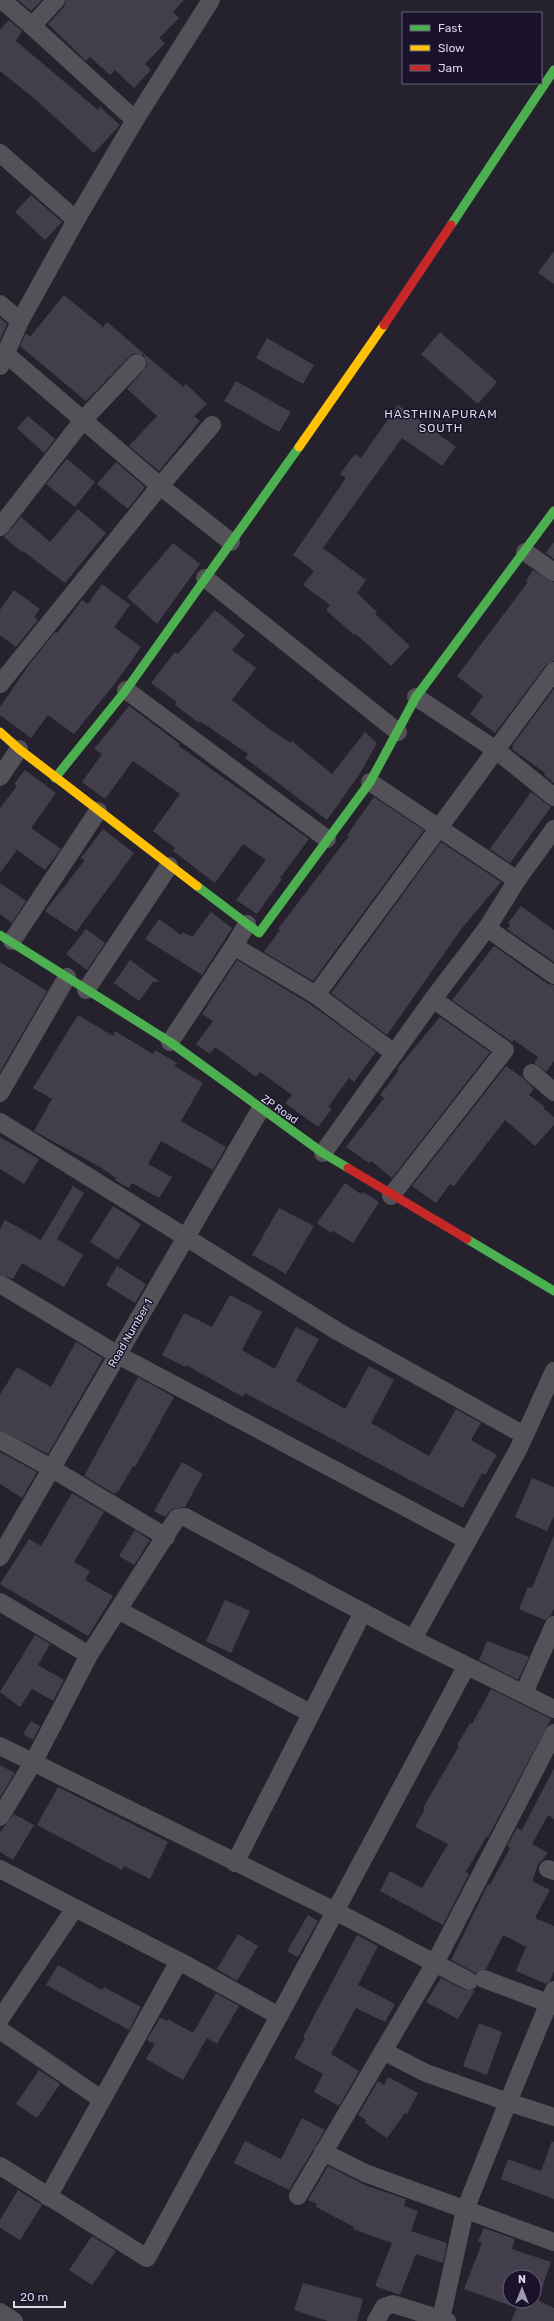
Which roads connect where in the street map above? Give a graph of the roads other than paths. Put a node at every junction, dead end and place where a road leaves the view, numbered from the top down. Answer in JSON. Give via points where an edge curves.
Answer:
{"nodes":[{"id":1,"x":2,"y":0,"type":"edge"},
{"id":2,"x":56,"y":0,"type":"edge"},
{"id":3,"x":211,"y":0,"type":"edge"},
{"id":4,"x":32,"y":26,"type":"junction"},
{"id":5,"x":554,"y":70,"type":"edge"},
{"id":6,"x":135,"y":120,"type":"junction"},
{"id":7,"x":0,"y":153,"type":"edge"},
{"id":8,"x":76,"y":220,"type":"junction"},
{"id":9,"x":0,"y":304,"type":"edge"},
{"id":10,"x":20,"y":321,"type":"junction"},
{"id":11,"x":3,"y":360,"type":"edge"},
{"id":12,"x":137,"y":363,"type":"dead end"},
{"id":13,"x":83,"y":420,"type":"junction"},
{"id":14,"x":212,"y":426,"type":"dead end"},
{"id":15,"x":160,"y":486,"type":"junction"},
{"id":16,"x":554,"y":511,"type":"edge"},
{"id":17,"x":0,"y":527,"type":"edge"},
{"id":18,"x":231,"y":542,"type":"junction"},
{"id":19,"x":525,"y":552,"type":"junction"},
{"id":20,"x":554,"y":572,"type":"edge"},
{"id":21,"x":205,"y":578,"type":"junction"},
{"id":22,"x":554,"y":670,"type":"edge"},
{"id":23,"x":0,"y":684,"type":"edge"},
{"id":24,"x":126,"y":690,"type":"junction"},
{"id":25,"x":416,"y":697,"type":"junction"},
{"id":26,"x":0,"y":732,"type":"edge"},
{"id":27,"x":398,"y":732,"type":"junction"},
{"id":28,"x":19,"y":750,"type":"junction"},
{"id":29,"x":496,"y":750,"type":"junction"},
{"id":30,"x":0,"y":777,"type":"edge"},
{"id":31,"x":56,"y":778,"type":"junction"},
{"id":32,"x":370,"y":782,"type":"junction"},
{"id":33,"x":554,"y":797,"type":"edge"},
{"id":34,"x":98,"y":811,"type":"junction"},
{"id":35,"x":438,"y":829,"type":"junction"},
{"id":36,"x":554,"y":829,"type":"edge"},
{"id":37,"x":327,"y":839,"type":"junction"},
{"id":38,"x":169,"y":866,"type":"junction"},
{"id":39,"x":517,"y":880,"type":"junction"},
{"id":40,"x":247,"y":924,"type":"junction"},
{"id":41,"x":487,"y":928,"type":"junction"},
{"id":42,"x":6,"y":938,"type":"edge"},
{"id":43,"x":234,"y":946,"type":"junction"},
{"id":44,"x":554,"y":975,"type":"edge"},
{"id":45,"x":67,"y":977,"type":"junction"},
{"id":46,"x":86,"y":990,"type":"junction"},
{"id":47,"x":316,"y":995,"type":"junction"},
{"id":48,"x":433,"y":999,"type":"junction"},
{"id":49,"x":170,"y":1042,"type":"junction"},
{"id":50,"x":394,"y":1053,"type":"junction"},
{"id":51,"x":532,"y":1074,"type":"dead end"},
{"id":52,"x":554,"y":1092,"type":"edge"},
{"id":53,"x":0,"y":1093,"type":"edge"},
{"id":54,"x":260,"y":1110,"type":"junction"},
{"id":55,"x":0,"y":1122,"type":"edge"},
{"id":56,"x":323,"y":1154,"type":"junction"},
{"id":57,"x":391,"y":1196,"type":"junction"},
{"id":58,"x":186,"y":1237,"type":"junction"},
{"id":59,"x":0,"y":1284,"type":"edge"},
{"id":60,"x":551,"y":1285,"type":"edge"},
{"id":61,"x":118,"y":1355,"type":"junction"},
{"id":62,"x":554,"y":1372,"type":"edge"},
{"id":63,"x":524,"y":1435,"type":"junction"},
{"id":64,"x":0,"y":1440,"type":"edge"},
{"id":65,"x":51,"y":1468,"type":"junction"},
{"id":66,"x":166,"y":1537,"type":"junction"},
{"id":67,"x":466,"y":1540,"type":"junction"},
{"id":68,"x":0,"y":1557,"type":"edge"},
{"id":69,"x":0,"y":1602,"type":"edge"},
{"id":70,"x":118,"y":1610,"type":"junction"},
{"id":71,"x":363,"y":1612,"type":"junction"},
{"id":72,"x":554,"y":1625,"type":"edge"},
{"id":73,"x":413,"y":1639,"type":"junction"},
{"id":74,"x":89,"y":1655,"type":"junction"},
{"id":75,"x":466,"y":1666,"type":"junction"},
{"id":76,"x":524,"y":1693,"type":"junction"},
{"id":77,"x":554,"y":1708,"type":"edge"},
{"id":78,"x":310,"y":1713,"type":"junction"},
{"id":79,"x":554,"y":1733,"type":"edge"},
{"id":80,"x":0,"y":1746,"type":"edge"},
{"id":81,"x":34,"y":1761,"type":"junction"},
{"id":82,"x":0,"y":1817,"type":"edge"},
{"id":83,"x":235,"y":1863,"type":"junction"},
{"id":84,"x":0,"y":1869,"type":"edge"},
{"id":85,"x":76,"y":1908,"type":"junction"},
{"id":86,"x":335,"y":1911,"type":"junction"},
{"id":87,"x":179,"y":1961,"type":"junction"},
{"id":88,"x":435,"y":1963,"type":"junction"},
{"id":89,"x":551,"y":1997,"type":"edge"},
{"id":90,"x":279,"y":2016,"type":"junction"},
{"id":91,"x":0,"y":2020,"type":"edge"},
{"id":92,"x":0,"y":2030,"type":"edge"},
{"id":93,"x":383,"y":2051,"type":"junction"},
{"id":94,"x":101,"y":2099,"type":"junction"},
{"id":95,"x":508,"y":2102,"type":"junction"},
{"id":96,"x":554,"y":2117,"type":"edge"},
{"id":97,"x":324,"y":2152,"type":"junction"},
{"id":98,"x":0,"y":2166,"type":"edge"},
{"id":99,"x":298,"y":2196,"type":"dead end"},
{"id":100,"x":48,"y":2197,"type":"junction"},
{"id":101,"x":465,"y":2210,"type":"junction"},
{"id":102,"x":554,"y":2242,"type":"edge"},
{"id":103,"x":0,"y":2312,"type":"edge"},
{"id":104,"x":444,"y":2320,"type":"edge"},
{"id":105,"x":14,"y":2321,"type":"edge"},
{"id":106,"x":376,"y":2321,"type":"edge"}],
"edges":[{"from":1,"to":4,"type":"street"},
{"from":2,"to":4,"type":"street"},
{"from":3,"to":6,"type":"street"},
{"from":4,"to":6,"type":"street"},
{"from":5,"to":18,"type":"street","via":[[356,367]]},
{"from":6,"to":8,"type":"street"},
{"from":7,"to":8,"type":"street"},
{"from":8,"to":10,"type":"street"},
{"from":9,"to":10,"type":"street"},
{"from":10,"to":11,"type":"street"},
{"from":11,"to":13,"type":"street"},
{"from":12,"to":13,"type":"street"},
{"from":13,"to":15,"type":"street"},
{"from":13,"to":17,"type":"street"},
{"from":14,"to":15,"type":"street"},
{"from":15,"to":18,"type":"street"},
{"from":15,"to":23,"type":"street"},
{"from":16,"to":19,"type":"street"},
{"from":18,"to":21,"type":"street"},
{"from":19,"to":20,"type":"street"},
{"from":19,"to":25,"type":"street"},
{"from":21,"to":24,"type":"street"},
{"from":21,"to":27,"type":"street"},
{"from":22,"to":29,"type":"street"},
{"from":24,"to":31,"type":"street"},
{"from":24,"to":37,"type":"street"},
{"from":25,"to":27,"type":"street"},
{"from":25,"to":29,"type":"street"},
{"from":26,"to":28,"type":"street"},
{"from":27,"to":32,"type":"street"},
{"from":28,"to":30,"type":"street"},
{"from":28,"to":31,"type":"street"},
{"from":29,"to":33,"type":"street"},
{"from":29,"to":35,"type":"street"},
{"from":31,"to":34,"type":"street"},
{"from":32,"to":35,"type":"street"},
{"from":32,"to":37,"type":"street"},
{"from":34,"to":38,"type":"street"},
{"from":34,"to":42,"type":"street"},
{"from":35,"to":39,"type":"street"},
{"from":35,"to":47,"type":"street"},
{"from":36,"to":39,"type":"street"},
{"from":37,"to":40,"type":"street","via":[[259,933]]},
{"from":38,"to":40,"type":"street"},
{"from":38,"to":46,"type":"street"},
{"from":39,"to":41,"type":"street"},
{"from":40,"to":43,"type":"street"},
{"from":41,"to":44,"type":"street"},
{"from":41,"to":48,"type":"street"},
{"from":42,"to":45,"type":"street","name":"ZP Road"},
{"from":43,"to":47,"type":"street"},
{"from":43,"to":49,"type":"street"},
{"from":45,"to":46,"type":"street","name":"ZP Road"},
{"from":45,"to":53,"type":"street"},
{"from":46,"to":49,"type":"street","name":"ZP Road"},
{"from":47,"to":50,"type":"street"},
{"from":48,"to":50,"type":"street"},
{"from":48,"to":57,"type":"street","via":[[504,1050]]},
{"from":49,"to":54,"type":"street","name":"ZP Road"},
{"from":50,"to":56,"type":"street"},
{"from":51,"to":52,"type":"street"},
{"from":54,"to":56,"type":"street","name":"ZP Road"},
{"from":54,"to":58,"type":"street","name":"Road Number 1"},
{"from":55,"to":58,"type":"street"},
{"from":56,"to":57,"type":"street","name":"ZP Road"},
{"from":57,"to":60,"type":"street","name":"ZP Road"},
{"from":58,"to":61,"type":"street","name":"Road Number 1"},
{"from":58,"to":63,"type":"street","via":[[337,1331]]},
{"from":59,"to":61,"type":"street"},
{"from":61,"to":65,"type":"street","name":"Road Number 1"},
{"from":61,"to":67,"type":"street"},
{"from":62,"to":63,"type":"street"},
{"from":63,"to":67,"type":"street","via":[[518,1450]]},
{"from":64,"to":65,"type":"street"},
{"from":65,"to":66,"type":"street"},
{"from":65,"to":68,"type":"street","name":"Road Number 1"},
{"from":66,"to":70,"type":"street"},
{"from":66,"to":71,"type":"street","via":[[177,1518],[185,1517]]},
{"from":67,"to":73,"type":"street"},
{"from":69,"to":74,"type":"street"},
{"from":70,"to":74,"type":"street"},
{"from":70,"to":78,"type":"street"},
{"from":71,"to":73,"type":"street"},
{"from":71,"to":78,"type":"street"},
{"from":72,"to":76,"type":"street"},
{"from":73,"to":75,"type":"street"},
{"from":74,"to":81,"type":"street"},
{"from":75,"to":76,"type":"street"},
{"from":75,"to":86,"type":"street"},
{"from":76,"to":77,"type":"street"},
{"from":78,"to":83,"type":"street"},
{"from":79,"to":88,"type":"street"},
{"from":80,"to":81,"type":"street"},
{"from":81,"to":82,"type":"street"},
{"from":81,"to":83,"type":"street"},
{"from":83,"to":86,"type":"street"},
{"from":84,"to":85,"type":"street"},
{"from":85,"to":87,"type":"street"},
{"from":85,"to":91,"type":"street"},
{"from":86,"to":88,"type":"street"},
{"from":86,"to":90,"type":"street"},
{"from":87,"to":90,"type":"street"},
{"from":87,"to":94,"type":"street"},
{"from":88,"to":89,"type":"street","via":[[476,1980]]},
{"from":88,"to":93,"type":"street"},
{"from":89,"to":95,"type":"street"},
{"from":90,"to":100,"type":"street","via":[[147,2258]]},
{"from":92,"to":94,"type":"street"},
{"from":93,"to":95,"type":"street","via":[[426,2072]]},
{"from":93,"to":97,"type":"street"},
{"from":94,"to":100,"type":"street"},
{"from":95,"to":96,"type":"street"},
{"from":95,"to":101,"type":"street"},
{"from":97,"to":99,"type":"street"},
{"from":97,"to":101,"type":"street","via":[[365,2173]]},
{"from":98,"to":100,"type":"street"},
{"from":101,"to":102,"type":"street"},
{"from":101,"to":104,"type":"street"},
{"from":103,"to":105,"type":"street"},
{"from":104,"to":106,"type":"street","via":[[394,2304],[384,2307]]}]}
